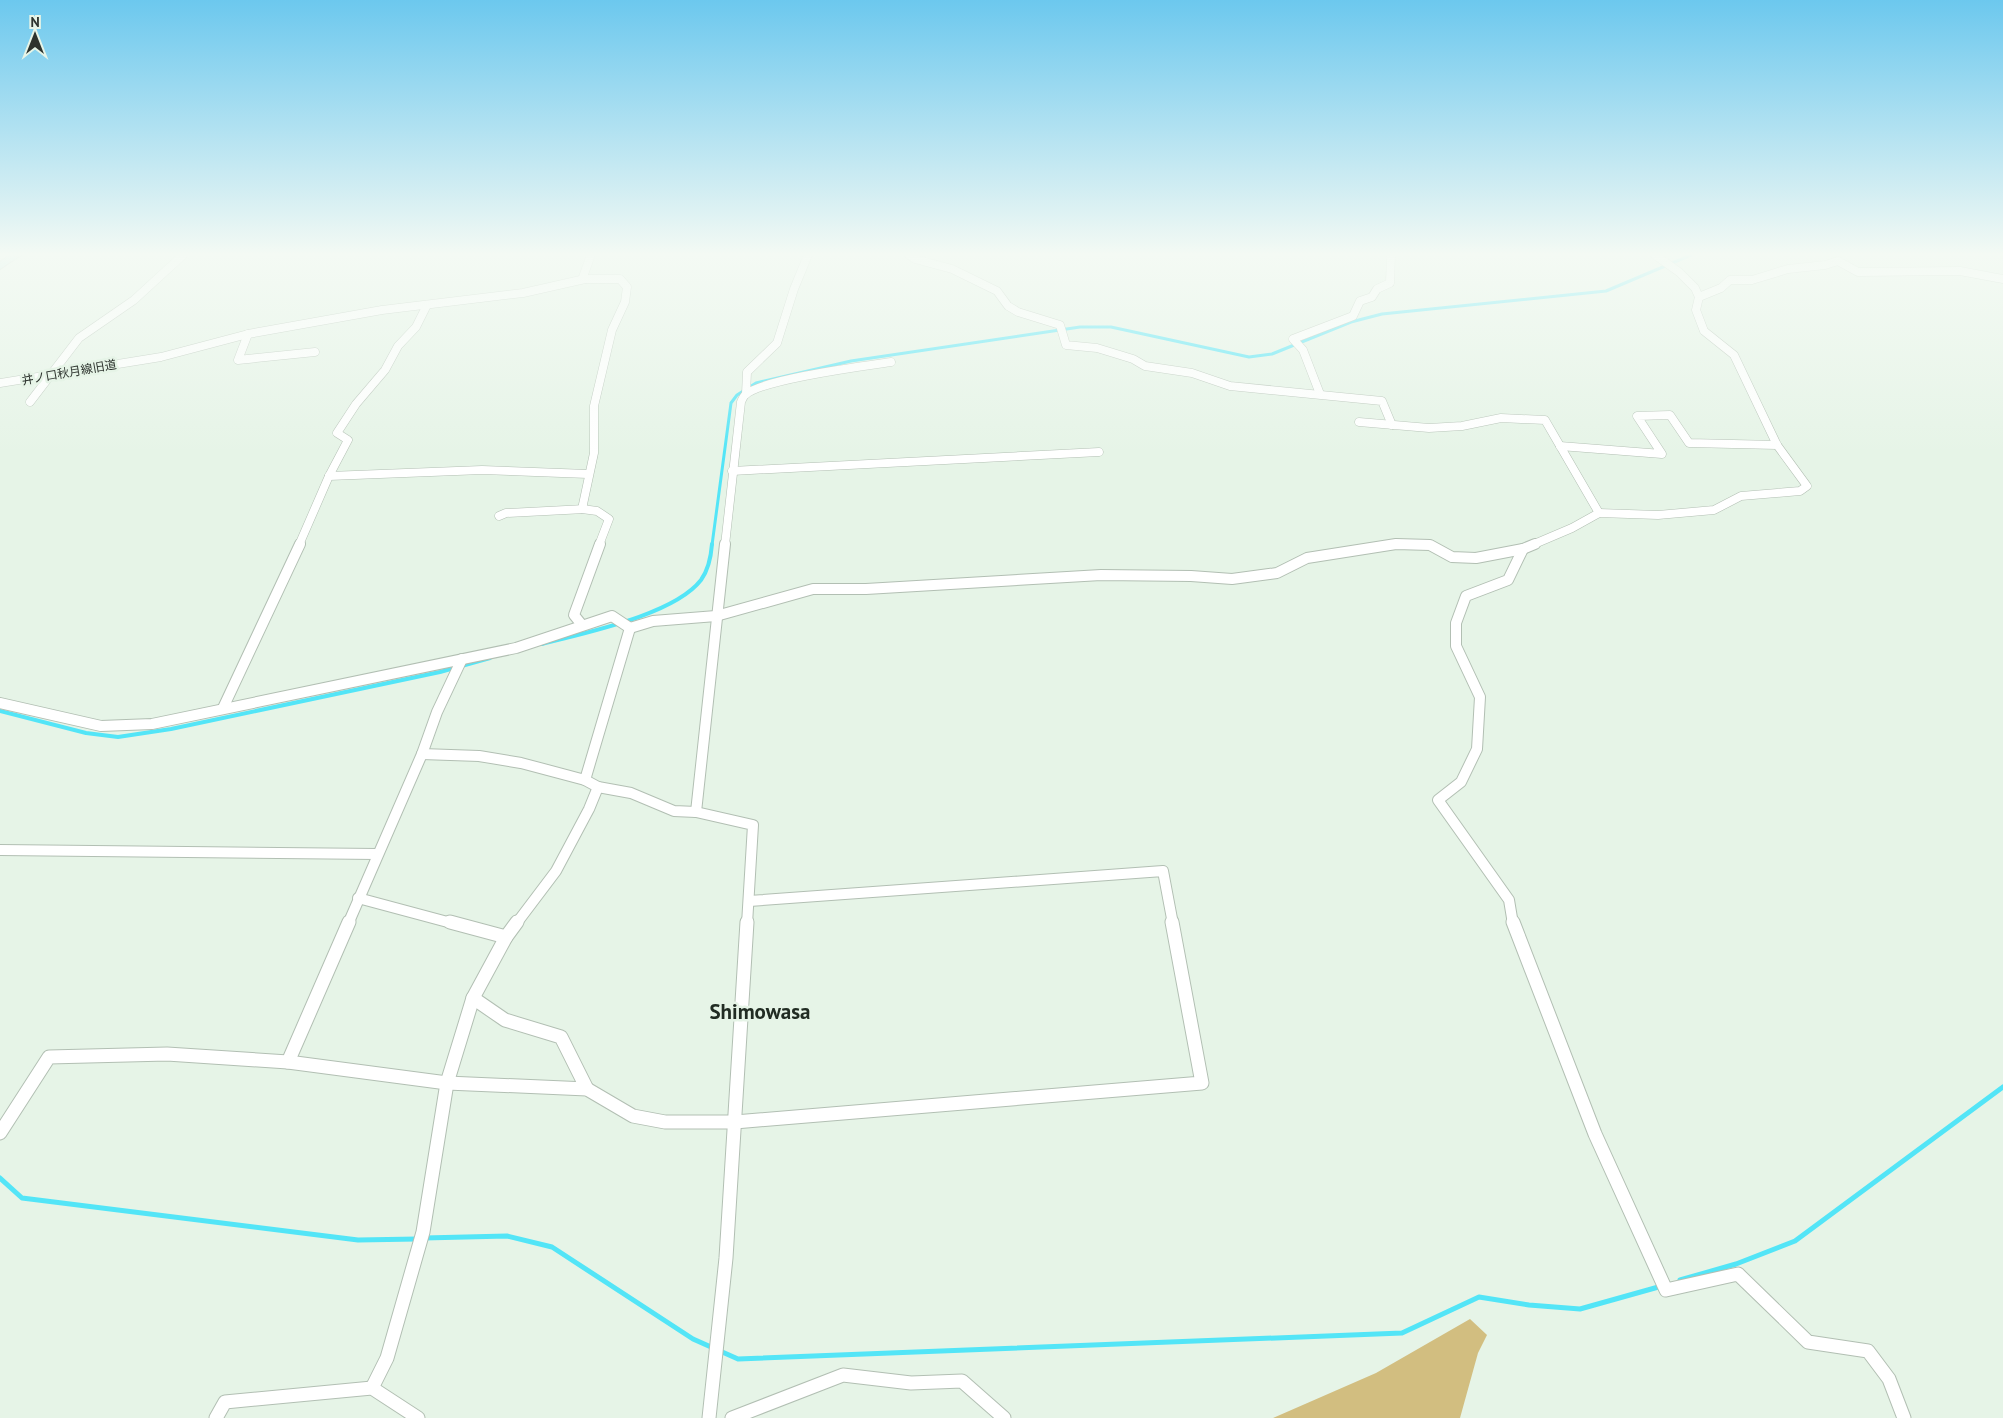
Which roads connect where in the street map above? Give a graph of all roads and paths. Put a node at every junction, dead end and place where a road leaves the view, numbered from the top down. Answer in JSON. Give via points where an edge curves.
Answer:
{"nodes":[{"id":1,"x":103,"y":321,"type":"edge"},
{"id":2,"x":320,"y":321,"type":"edge"},
{"id":3,"x":419,"y":321,"type":"edge"},
{"id":4,"x":616,"y":321,"type":"edge"},
{"id":5,"x":783,"y":321,"type":"edge"},
{"id":6,"x":1048,"y":321,"type":"edge"},
{"id":7,"x":1340,"y":321,"type":"edge"},
{"id":8,"x":1700,"y":321,"type":"edge"},
{"id":9,"x":248,"y":334,"type":"junction"},
{"id":10,"x":315,"y":352,"type":"dead end"},
{"id":11,"x":891,"y":362,"type":"dead end"},
{"id":12,"x":50,"y":376,"type":"junction"},
{"id":13,"x":0,"y":383,"type":"edge"},
{"id":14,"x":746,"y":394,"type":"junction"},
{"id":15,"x":1320,"y":394,"type":"junction"},
{"id":16,"x":30,"y":402,"type":"dead end"},
{"id":17,"x":1360,"y":422,"type":"dead end"},
{"id":18,"x":1392,"y":425,"type":"junction"},
{"id":19,"x":1778,"y":445,"type":"junction"},
{"id":20,"x":1560,"y":446,"type":"junction"},
{"id":21,"x":1099,"y":452,"type":"dead end"},
{"id":22,"x":732,"y":471,"type":"junction"},
{"id":23,"x":588,"y":474,"type":"junction"},
{"id":24,"x":329,"y":476,"type":"junction"},
{"id":25,"x":585,"y":509,"type":"junction"},
{"id":26,"x":1599,"y":512,"type":"junction"},
{"id":27,"x":499,"y":516,"type":"dead end"},
{"id":28,"x":1523,"y":548,"type":"junction"},
{"id":29,"x":716,"y":616,"type":"junction"},
{"id":30,"x":582,"y":625,"type":"junction"},
{"id":31,"x":628,"y":626,"type":"junction"},
{"id":32,"x":462,"y":659,"type":"junction"},
{"id":33,"x":0,"y":702,"type":"edge"},
{"id":34,"x":223,"y":708,"type":"junction"},
{"id":35,"x":422,"y":754,"type":"junction"},
{"id":36,"x":584,"y":780,"type":"junction"},
{"id":37,"x":598,"y":787,"type":"junction"},
{"id":38,"x":696,"y":812,"type":"junction"},
{"id":39,"x":0,"y":850,"type":"edge"},
{"id":40,"x":377,"y":854,"type":"junction"},
{"id":41,"x":358,"y":898,"type":"junction"},
{"id":42,"x":749,"y":901,"type":"junction"},
{"id":43,"x":506,"y":937,"type":"junction"},
{"id":44,"x":472,"y":998,"type":"junction"},
{"id":45,"x":288,"y":1062,"type":"junction"},
{"id":46,"x":447,"y":1083,"type":"junction"},
{"id":47,"x":587,"y":1089,"type":"junction"},
{"id":48,"x":735,"y":1122,"type":"junction"},
{"id":49,"x":0,"y":1133,"type":"edge"},
{"id":50,"x":372,"y":1388,"type":"junction"},
{"id":51,"x":216,"y":1418,"type":"edge"},
{"id":52,"x":418,"y":1418,"type":"edge"},
{"id":53,"x":709,"y":1418,"type":"edge"},
{"id":54,"x":732,"y":1418,"type":"edge"},
{"id":55,"x":1004,"y":1418,"type":"edge"},
{"id":56,"x":1904,"y":1418,"type":"edge"}],
"edges":[{"from":1,"to":12,"type":"street","via":[[79,338]]},
{"from":2,"to":9,"type":"street","name":"井ノ口秋月線旧道"},
{"from":3,"to":24,"type":"street","via":[[336,433],[348,440]]},
{"from":4,"to":23,"type":"street","name":"井ノ口秋月線旧道","via":[[594,406],[594,453]]},
{"from":5,"to":14,"type":"street","via":[[776,343],[747,372]]},
{"from":6,"to":15,"type":"street","via":[[1060,325],[1066,346],[1097,348],[1145,366],[1192,373],[1230,386]]},
{"from":7,"to":15,"type":"street","via":[[1293,339],[1303,350]]},
{"from":8,"to":19,"type":"street","via":[[1704,332],[1734,355]]},
{"from":9,"to":10,"type":"street","via":[[238,360]]},
{"from":9,"to":12,"type":"street","name":"井ノ口秋月線旧道","via":[[161,357]]},
{"from":11,"to":14,"type":"street","via":[[850,367]]},
{"from":12,"to":13,"type":"street","name":"井ノ口秋月線旧道"},
{"from":12,"to":16,"type":"street"},
{"from":14,"to":22,"type":"street","via":[[741,402]]},
{"from":15,"to":18,"type":"street","via":[[1382,401]]},
{"from":17,"to":18,"type":"street"},
{"from":18,"to":20,"type":"street","via":[[1429,428],[1462,426],[1501,418],[1545,420]]},
{"from":19,"to":20,"type":"street","via":[[1689,443],[1670,415],[1638,416],[1662,454]]},
{"from":19,"to":26,"type":"street","via":[[1807,486],[1800,491],[1741,496],[1714,510],[1658,515]]},
{"from":20,"to":26,"type":"street"},
{"from":21,"to":22,"type":"street"},
{"from":22,"to":29,"type":"street"},
{"from":23,"to":24,"type":"street","via":[[482,470]]},
{"from":23,"to":25,"type":"street","via":[[582,509]]},
{"from":24,"to":34,"type":"street"},
{"from":25,"to":27,"type":"street"},
{"from":25,"to":30,"type":"street","via":[[604,513],[609,519],[574,615]]},
{"from":26,"to":28,"type":"street","via":[[1572,528]]},
{"from":28,"to":29,"type":"street","via":[[1476,558],[1452,556],[1430,545],[1396,544],[1307,558],[1277,573],[1232,579],[1101,575],[866,589],[813,589]]},
{"from":28,"to":56,"type":"street","via":[[1508,580],[1466,596],[1456,623],[1456,646],[1480,697],[1476,749],[1461,782],[1438,800],[1509,900],[1513,923],[1595,1134],[1666,1290],[1738,1274],[1808,1342],[1868,1351],[1889,1379]]},
{"from":29,"to":31,"type":"street"},
{"from":29,"to":38,"type":"street"},
{"from":30,"to":31,"type":"street","via":[[612,616]]},
{"from":30,"to":32,"type":"street","via":[[516,648]]},
{"from":31,"to":36,"type":"street"},
{"from":32,"to":34,"type":"street"},
{"from":32,"to":35,"type":"street"},
{"from":33,"to":34,"type":"street","via":[[101,726],[152,724]]},
{"from":35,"to":36,"type":"street","via":[[479,756],[521,763]]},
{"from":35,"to":40,"type":"street"},
{"from":36,"to":37,"type":"street"},
{"from":37,"to":38,"type":"street","via":[[631,793],[674,811]]},
{"from":37,"to":43,"type":"street","via":[[590,809],[556,871]]},
{"from":38,"to":42,"type":"street","via":[[753,825]]},
{"from":39,"to":40,"type":"street"},
{"from":40,"to":41,"type":"street"},
{"from":41,"to":43,"type":"street"},
{"from":41,"to":45,"type":"street"},
{"from":42,"to":48,"type":"street"},
{"from":42,"to":48,"type":"street","via":[[1163,872],[1202,1083]]},
{"from":43,"to":44,"type":"street"},
{"from":44,"to":46,"type":"street"},
{"from":44,"to":47,"type":"street","via":[[505,1020],[561,1037]]},
{"from":45,"to":46,"type":"street"},
{"from":45,"to":49,"type":"street","via":[[167,1054],[49,1057]]},
{"from":46,"to":47,"type":"street"},
{"from":46,"to":50,"type":"street","via":[[423,1232],[387,1358]]},
{"from":47,"to":48,"type":"street","via":[[633,1116],[665,1122]]},
{"from":48,"to":53,"type":"street","via":[[726,1258]]},
{"from":50,"to":51,"type":"street","via":[[225,1402]]},
{"from":50,"to":52,"type":"street"},
{"from":54,"to":55,"type":"street","via":[[843,1375],[911,1383],[962,1381]]}]}
